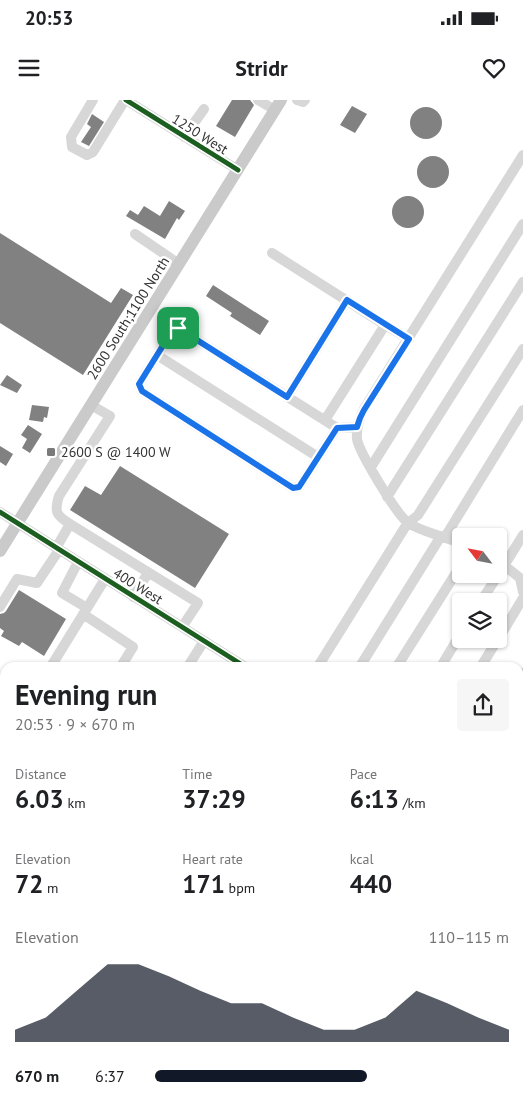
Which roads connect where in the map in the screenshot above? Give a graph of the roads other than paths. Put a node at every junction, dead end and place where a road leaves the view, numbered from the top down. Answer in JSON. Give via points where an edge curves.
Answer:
{"nodes":[{"id":1,"x":93,"y":100,"type":"edge"},
{"id":2,"x":126,"y":100,"type":"edge"},
{"id":3,"x":258,"y":100,"type":"edge"},
{"id":4,"x":296,"y":100,"type":"edge"},
{"id":5,"x":304,"y":100,"type":"edge"},
{"id":6,"x":278,"y":105,"type":"edge"},
{"id":7,"x":204,"y":109,"type":"dead end"},
{"id":8,"x":184,"y":137,"type":"junction"},
{"id":9,"x":522,"y":163,"type":"edge"},
{"id":10,"x":238,"y":170,"type":"junction"},
{"id":11,"x":523,"y":224,"type":"edge"},
{"id":12,"x":135,"y":234,"type":"dead end"},
{"id":13,"x":272,"y":253,"type":"dead end"},
{"id":14,"x":179,"y":264,"type":"junction"},
{"id":15,"x":523,"y":282,"type":"edge"},
{"id":16,"x":347,"y":300,"type":"junction"},
{"id":17,"x":385,"y":325,"type":"junction"},
{"id":18,"x":409,"y":339,"type":"junction"},
{"id":19,"x":523,"y":349,"type":"edge"},
{"id":20,"x":157,"y":355,"type":"junction"},
{"id":21,"x":287,"y":397,"type":"junction"},
{"id":22,"x":91,"y":404,"type":"junction"},
{"id":23,"x":523,"y":410,"type":"edge"},
{"id":24,"x":325,"y":420,"type":"junction"},
{"id":25,"x":519,"y":426,"type":"edge"},
{"id":26,"x":357,"y":427,"type":"junction"},
{"id":27,"x":337,"y":428,"type":"junction"},
{"id":28,"x":318,"y":457,"type":"junction"},
{"id":29,"x":371,"y":467,"type":"junction"},
{"id":30,"x":388,"y":497,"type":"junction"},
{"id":31,"x":0,"y":512,"type":"edge"},
{"id":32,"x":17,"y":524,"type":"junction"},
{"id":33,"x":70,"y":524,"type":"junction"},
{"id":34,"x":408,"y":524,"type":"junction"},
{"id":35,"x":523,"y":535,"type":"edge"},
{"id":36,"x":443,"y":537,"type":"junction"},
{"id":37,"x":452,"y":540,"type":"edge"},
{"id":38,"x":57,"y":549,"type":"junction"},
{"id":39,"x":0,"y":551,"type":"edge"},
{"id":40,"x":508,"y":557,"type":"edge"},
{"id":41,"x":78,"y":562,"type":"junction"},
{"id":42,"x":508,"y":572,"type":"edge"},
{"id":43,"x":148,"y":573,"type":"junction"},
{"id":44,"x":105,"y":579,"type":"junction"},
{"id":45,"x":452,"y":579,"type":"edge"},
{"id":46,"x":523,"y":592,"type":"edge"},
{"id":47,"x":133,"y":597,"type":"junction"},
{"id":48,"x":523,"y":598,"type":"edge"},
{"id":49,"x":0,"y":607,"type":"edge"},
{"id":50,"x":85,"y":611,"type":"junction"},
{"id":51,"x":507,"y":624,"type":"edge"},
{"id":52,"x":182,"y":627,"type":"junction"},
{"id":53,"x":204,"y":641,"type":"junction"},
{"id":54,"x":452,"y":648,"type":"edge"},
{"id":55,"x":492,"y":648,"type":"edge"},
{"id":56,"x":54,"y":662,"type":"edge"},
{"id":57,"x":124,"y":662,"type":"edge"},
{"id":58,"x":191,"y":662,"type":"edge"},
{"id":59,"x":237,"y":662,"type":"edge"},
{"id":60,"x":321,"y":662,"type":"edge"},
{"id":61,"x":363,"y":662,"type":"edge"},
{"id":62,"x":400,"y":662,"type":"edge"},
{"id":63,"x":444,"y":662,"type":"edge"},
{"id":64,"x":484,"y":662,"type":"edge"}],
"edges":[{"from":1,"to":2,"type":"street","via":[[71,137],[72,147],[87,155],[93,152]]},
{"from":2,"to":8,"type":"street","name":"1250 West"},
{"from":3,"to":6,"type":"street"},
{"from":4,"to":5,"type":"street"},
{"from":6,"to":10,"type":"main road","name":"2600 South;1100 North"},
{"from":7,"to":8,"type":"street"},
{"from":8,"to":10,"type":"street","name":"1250 West"},
{"from":9,"to":18,"type":"street"},
{"from":10,"to":14,"type":"main road","name":"2600 South;1100 North"},
{"from":11,"to":29,"type":"street"},
{"from":12,"to":14,"type":"street"},
{"from":13,"to":16,"type":"street"},
{"from":14,"to":22,"type":"main road","name":"2600 South;1100 North"},
{"from":15,"to":30,"type":"street"},
{"from":16,"to":17,"type":"street"},
{"from":16,"to":21,"type":"street"},
{"from":17,"to":18,"type":"street"},
{"from":17,"to":24,"type":"street"},
{"from":18,"to":26,"type":"street","via":[[364,410]]},
{"from":19,"to":34,"type":"street","via":[[418,516]]},
{"from":20,"to":21,"type":"street","via":[[172,331],[178,328]]},
{"from":20,"to":28,"type":"street"},
{"from":20,"to":28,"type":"street","via":[[139,384],[142,391],[293,488],[299,487]]},
{"from":21,"to":24,"type":"street"},
{"from":22,"to":32,"type":"main road","name":"2600 South;1100 North"},
{"from":22,"to":33,"type":"street","via":[[110,416],[59,496],[56,508],[59,517]]},
{"from":23,"to":25,"type":"street"},
{"from":24,"to":27,"type":"street"},
{"from":25,"to":36,"type":"street"},
{"from":26,"to":27,"type":"street"},
{"from":26,"to":29,"type":"street","via":[[359,446]]},
{"from":27,"to":28,"type":"street"},
{"from":29,"to":30,"type":"street"},
{"from":30,"to":34,"type":"street"},
{"from":31,"to":32,"type":"street","name":"400 West"},
{"from":32,"to":38,"type":"street","name":"400 West"},
{"from":32,"to":39,"type":"main road","name":"2600 South;1100 North"},
{"from":33,"to":38,"type":"street"},
{"from":33,"to":43,"type":"street"},
{"from":34,"to":36,"type":"street"},
{"from":34,"to":60,"type":"street"},
{"from":35,"to":40,"type":"street"},
{"from":36,"to":37,"type":"street"},
{"from":36,"to":61,"type":"street"},
{"from":38,"to":41,"type":"street","name":"400 West"},
{"from":38,"to":49,"type":"street","via":[[37,583],[17,579]]},
{"from":41,"to":44,"type":"street","name":"400 West"},
{"from":41,"to":50,"type":"street","via":[[62,593]]},
{"from":42,"to":46,"type":"street","via":[[520,578]]},
{"from":43,"to":47,"type":"street"},
{"from":43,"to":52,"type":"street","via":[[198,603]]},
{"from":44,"to":47,"type":"street","name":"400 West"},
{"from":44,"to":50,"type":"street"},
{"from":45,"to":62,"type":"street"},
{"from":47,"to":52,"type":"street","name":"400 West"},
{"from":48,"to":51,"type":"street"},
{"from":50,"to":56,"type":"street"},
{"from":50,"to":57,"type":"street","via":[[133,647]]},
{"from":52,"to":53,"type":"street","name":"400 West"},
{"from":53,"to":58,"type":"street"},
{"from":53,"to":59,"type":"street","name":"400 West"},
{"from":54,"to":63,"type":"street"},
{"from":55,"to":64,"type":"street"}]}
